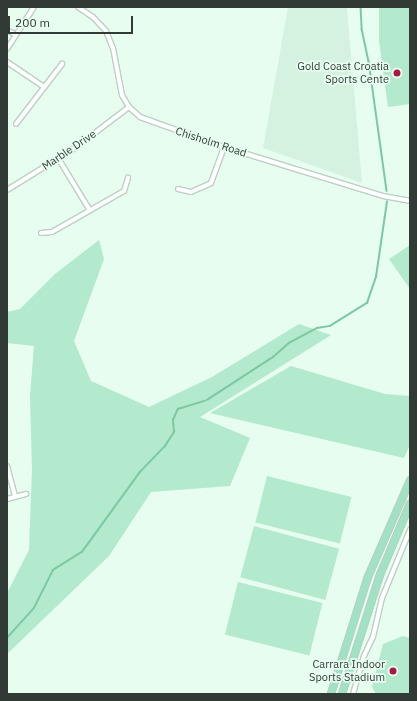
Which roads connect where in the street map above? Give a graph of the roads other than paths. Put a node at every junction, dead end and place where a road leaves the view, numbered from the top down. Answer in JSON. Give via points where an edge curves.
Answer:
{"nodes":[{"id":1,"x":34,"y":7,"type":"edge"},
{"id":2,"x":78,"y":7,"type":"edge"},
{"id":3,"x":7,"y":30,"type":"edge"},
{"id":4,"x":16,"y":35,"type":"junction"},
{"id":5,"x":7,"y":49,"type":"edge"},
{"id":6,"x":7,"y":62,"type":"edge"},
{"id":7,"x":62,"y":64,"type":"dead end"},
{"id":8,"x":44,"y":87,"type":"junction"},
{"id":9,"x":129,"y":107,"type":"junction"},
{"id":10,"x":16,"y":124,"type":"dead end"},
{"id":11,"x":224,"y":147,"type":"junction"},
{"id":12,"x":58,"y":158,"type":"junction"},
{"id":13,"x":128,"y":178,"type":"dead end"},
{"id":14,"x":178,"y":189,"type":"dead end"},
{"id":15,"x":7,"y":190,"type":"edge"},
{"id":16,"x":410,"y":202,"type":"edge"},
{"id":17,"x":88,"y":209,"type":"junction"},
{"id":18,"x":41,"y":233,"type":"dead end"},
{"id":19,"x":7,"y":466,"type":"edge"},
{"id":20,"x":410,"y":481,"type":"edge"},
{"id":21,"x":26,"y":494,"type":"dead end"},
{"id":22,"x":15,"y":496,"type":"junction"},
{"id":23,"x":7,"y":498,"type":"edge"},
{"id":24,"x":410,"y":504,"type":"edge"},
{"id":25,"x":410,"y":530,"type":"edge"},
{"id":26,"x":331,"y":694,"type":"edge"},
{"id":27,"x":342,"y":694,"type":"edge"},
{"id":28,"x":353,"y":694,"type":"edge"}],
"edges":[{"from":1,"to":4,"type":"street"},
{"from":2,"to":9,"type":"street","via":[[93,17],[106,31],[113,48],[118,80]]},
{"from":3,"to":4,"type":"street"},
{"from":4,"to":5,"type":"street"},
{"from":6,"to":8,"type":"street"},
{"from":7,"to":8,"type":"street","via":[[50,84]]},
{"from":8,"to":10,"type":"street"},
{"from":9,"to":11,"type":"street","name":"Chisholm Road","via":[[151,123]]},
{"from":9,"to":12,"type":"street","name":"Marble Drive"},
{"from":11,"to":14,"type":"street","via":[[211,183],[191,192]]},
{"from":11,"to":16,"type":"street","name":"Chisholm Road","via":[[382,196]]},
{"from":12,"to":15,"type":"street","name":"Marble Drive"},
{"from":12,"to":17,"type":"street"},
{"from":13,"to":17,"type":"street","via":[[124,191]]},
{"from":17,"to":18,"type":"street","via":[[52,232]]},
{"from":19,"to":22,"type":"street"},
{"from":20,"to":26,"type":"main road","via":[[368,577]]},
{"from":21,"to":22,"type":"street"},
{"from":22,"to":23,"type":"street"},
{"from":24,"to":27,"type":"main road","via":[[380,575]]},
{"from":25,"to":28,"type":"street","via":[[382,598],[373,637],[364,656]]}]}
